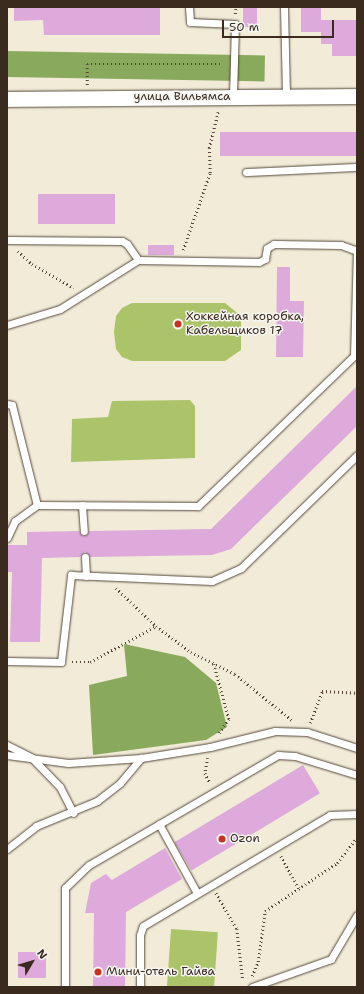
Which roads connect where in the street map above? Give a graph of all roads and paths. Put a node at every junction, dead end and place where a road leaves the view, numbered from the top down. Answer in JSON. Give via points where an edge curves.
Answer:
{"nodes":[{"id":1,"x":189,"y":7,"type":"edge"},
{"id":2,"x":284,"y":7,"type":"edge"},
{"id":3,"x":234,"y":64,"type":"junction"},
{"id":4,"x":87,"y":89,"type":"dead end"},
{"id":5,"x":286,"y":96,"type":"junction"},
{"id":6,"x":357,"y":96,"type":"edge"},
{"id":7,"x":233,"y":97,"type":"junction"},
{"id":8,"x":7,"y":99,"type":"edge"},
{"id":9,"x":218,"y":112,"type":"dead end"},
{"id":10,"x":357,"y":167,"type":"edge"},
{"id":11,"x":246,"y":172,"type":"dead end"},
{"id":12,"x":7,"y":240,"type":"edge"},
{"id":13,"x":17,"y":250,"type":"dead end"},
{"id":14,"x":356,"y":250,"type":"edge"},
{"id":15,"x":138,"y":260,"type":"junction"},
{"id":16,"x":180,"y":261,"type":"junction"},
{"id":17,"x":85,"y":294,"type":"junction"},
{"id":18,"x":7,"y":325,"type":"edge"},
{"id":19,"x":7,"y":404,"type":"edge"},
{"id":20,"x":357,"y":455,"type":"edge"},
{"id":21,"x":37,"y":504,"type":"junction"},
{"id":22,"x":82,"y":505,"type":"junction"},
{"id":23,"x":84,"y":531,"type":"dead end"},
{"id":24,"x":7,"y":538,"type":"edge"},
{"id":25,"x":85,"y":557,"type":"dead end"},
{"id":26,"x":86,"y":576,"type":"junction"},
{"id":27,"x":105,"y":578,"type":"junction"},
{"id":28,"x":156,"y":626,"type":"junction"},
{"id":29,"x":7,"y":661,"type":"edge"},
{"id":30,"x":61,"y":662,"type":"junction"},
{"id":31,"x":214,"y":664,"type":"junction"},
{"id":32,"x":357,"y":693,"type":"edge"},
{"id":33,"x":307,"y":732,"type":"junction"},
{"id":34,"x":7,"y":744,"type":"edge"},
{"id":35,"x":210,"y":747,"type":"junction"},
{"id":36,"x":357,"y":748,"type":"edge"},
{"id":37,"x":7,"y":755,"type":"edge"},
{"id":38,"x":32,"y":758,"type":"junction"},
{"id":39,"x":141,"y":758,"type":"junction"},
{"id":40,"x":357,"y":774,"type":"edge"},
{"id":41,"x":215,"y":791,"type":"junction"},
{"id":42,"x":73,"y":813,"type":"junction"},
{"id":43,"x":357,"y":814,"type":"edge"},
{"id":44,"x":159,"y":824,"type":"junction"},
{"id":45,"x":357,"y":837,"type":"edge"},
{"id":46,"x":276,"y":847,"type":"junction"},
{"id":47,"x":7,"y":849,"type":"edge"},
{"id":48,"x":212,"y":885,"type":"junction"},
{"id":49,"x":299,"y":888,"type":"junction"},
{"id":50,"x":197,"y":893,"type":"junction"},
{"id":51,"x":357,"y":915,"type":"edge"},
{"id":52,"x":251,"y":984,"type":"edge"},
{"id":53,"x":65,"y":987,"type":"edge"},
{"id":54,"x":140,"y":987,"type":"edge"},
{"id":55,"x":244,"y":987,"type":"edge"}],
"edges":[{"from":1,"to":3,"type":"lane","via":[[190,22],[235,24]]},
{"from":2,"to":5,"type":"lane"},
{"from":3,"to":4,"type":"path","via":[[87,64]]},
{"from":3,"to":7,"type":"lane"},
{"from":5,"to":6,"type":"street","name":"улица Вильямса"},
{"from":5,"to":7,"type":"street","name":"улица Вильямса"},
{"from":7,"to":8,"type":"street","name":"улица Вильямса"},
{"from":9,"to":16,"type":"path","via":[[209,148],[210,173]]},
{"from":10,"to":11,"type":"lane"},
{"from":12,"to":15,"type":"lane","via":[[122,241]]},
{"from":13,"to":17,"type":"path","via":[[32,264]]},
{"from":14,"to":16,"type":"lane","via":[[342,245],[274,244],[268,248],[265,259],[259,262]]},
{"from":14,"to":22,"type":"lane","via":[[354,356],[198,506]]},
{"from":15,"to":16,"type":"lane"},
{"from":15,"to":17,"type":"lane"},
{"from":17,"to":18,"type":"lane","via":[[60,309]]},
{"from":19,"to":21,"type":"lane","via":[[12,405]]},
{"from":20,"to":27,"type":"lane","via":[[241,568],[212,581]]},
{"from":21,"to":22,"type":"lane"},
{"from":21,"to":24,"type":"lane","via":[[15,521]]},
{"from":22,"to":23,"type":"lane"},
{"from":25,"to":26,"type":"lane"},
{"from":26,"to":27,"type":"lane"},
{"from":26,"to":30,"type":"lane","via":[[71,575]]},
{"from":27,"to":28,"type":"path"},
{"from":28,"to":30,"type":"path","via":[[90,662]]},
{"from":28,"to":31,"type":"path","via":[[191,652]]},
{"from":29,"to":30,"type":"lane"},
{"from":31,"to":33,"type":"path","via":[[235,674]]},
{"from":31,"to":35,"type":"path","via":[[230,719]]},
{"from":32,"to":33,"type":"path","via":[[322,691]]},
{"from":33,"to":35,"type":"lane","via":[[275,731]]},
{"from":33,"to":36,"type":"lane"},
{"from":34,"to":38,"type":"lane"},
{"from":35,"to":39,"type":"lane"},
{"from":35,"to":41,"type":"path","via":[[205,773]]},
{"from":37,"to":38,"type":"lane"},
{"from":38,"to":39,"type":"lane","via":[[68,763]]},
{"from":38,"to":42,"type":"lane","via":[[60,787]]},
{"from":39,"to":42,"type":"lane","via":[[120,783],[97,801]]},
{"from":40,"to":41,"type":"lane","via":[[286,754],[274,757]]},
{"from":41,"to":44,"type":"lane"},
{"from":42,"to":47,"type":"lane","via":[[36,826]]},
{"from":43,"to":46,"type":"lane","via":[[330,815]]},
{"from":44,"to":50,"type":"lane"},
{"from":44,"to":53,"type":"lane","via":[[89,865],[65,888]]},
{"from":45,"to":49,"type":"path","via":[[337,863]]},
{"from":46,"to":48,"type":"lane"},
{"from":46,"to":49,"type":"path"},
{"from":48,"to":50,"type":"lane"},
{"from":48,"to":55,"type":"path","via":[[237,929]]},
{"from":49,"to":52,"type":"path","via":[[265,911],[258,962]]},
{"from":50,"to":54,"type":"lane","via":[[143,926],[140,935]]},
{"from":51,"to":52,"type":"lane","via":[[331,959]]}]}
